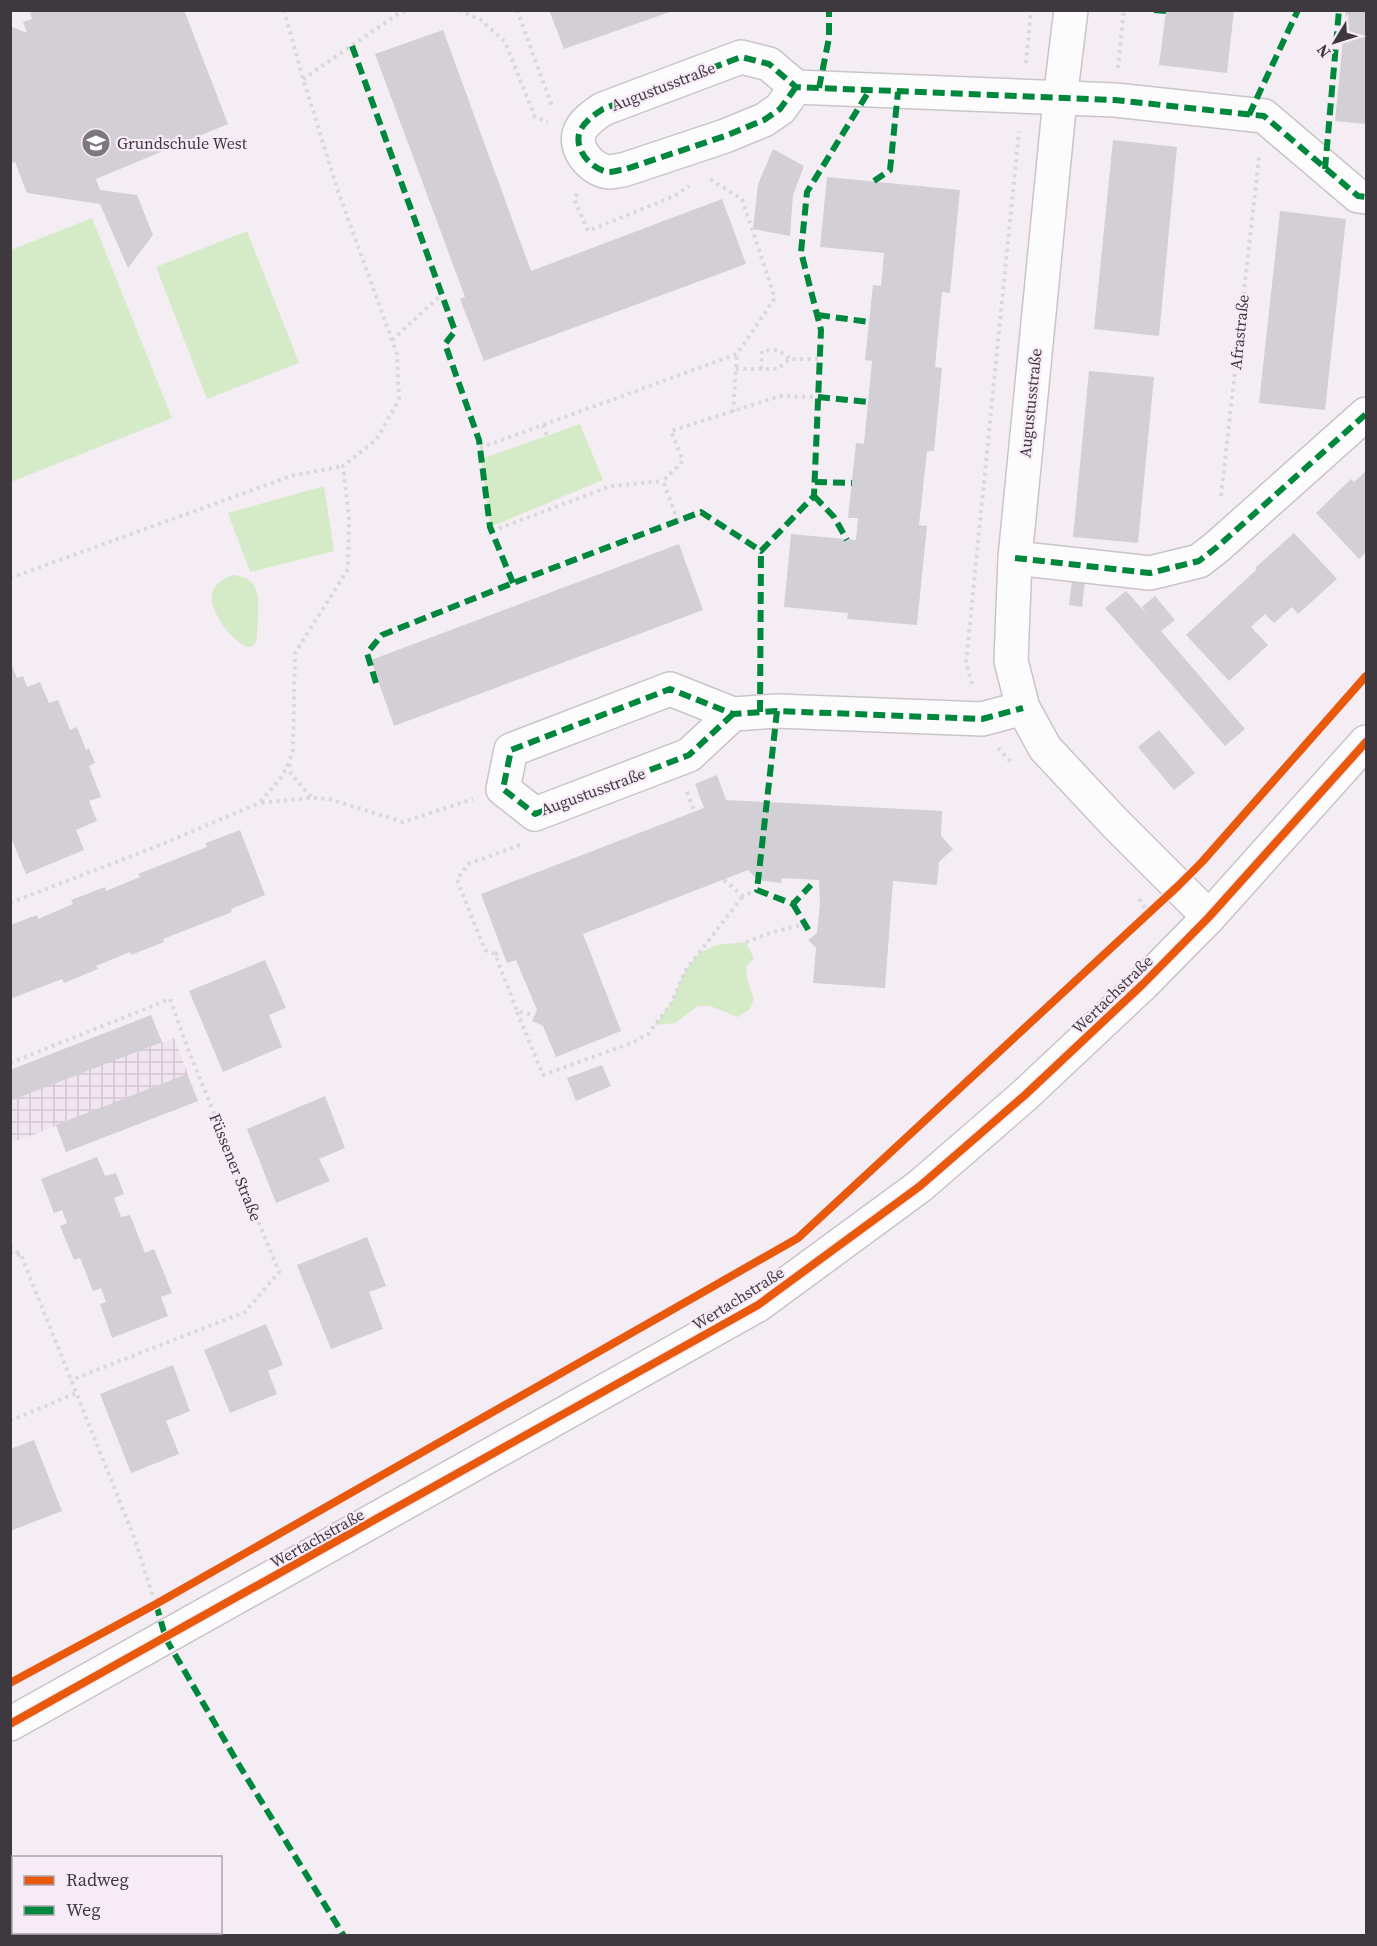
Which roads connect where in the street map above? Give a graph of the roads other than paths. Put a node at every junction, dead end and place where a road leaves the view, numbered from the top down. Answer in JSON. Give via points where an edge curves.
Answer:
{"nodes":[{"id":1,"x":1071,"y":10,"type":"edge"},
{"id":2,"x":796,"y":87,"type":"junction"},
{"id":3,"x":1060,"y":99,"type":"junction"},
{"id":4,"x":1366,"y":197,"type":"edge"},
{"id":5,"x":1366,"y":414,"type":"edge"},
{"id":6,"x":1015,"y":558,"type":"junction"},
{"id":7,"x":1023,"y":708,"type":"junction"},
{"id":8,"x":733,"y":714,"type":"junction"},
{"id":9,"x":1366,"y":742,"type":"edge"},
{"id":10,"x":1209,"y":917,"type":"junction"},
{"id":11,"x":10,"y":1724,"type":"edge"}],
"edges":[{"from":1,"to":3,"type":"street","name":"Augustusstraße"},
{"from":2,"to":2,"type":"street","name":"Augustusstraße","via":[[768,64],[741,57],[603,109],[569,131],[586,161],[597,169],[623,170],[764,120],[780,109]]},
{"from":2,"to":3,"type":"street"},
{"from":3,"to":4,"type":"street","via":[[1115,100],[1264,116],[1358,196]]},
{"from":3,"to":6,"type":"street","name":"Augustusstraße"},
{"from":5,"to":6,"type":"street","via":[[1199,561],[1150,573]]},
{"from":6,"to":7,"type":"street","name":"Augustusstraße","via":[[1011,662]]},
{"from":7,"to":8,"type":"street","via":[[982,719],[777,711]]},
{"from":7,"to":10,"type":"street","name":"Augustusstraße","via":[[1045,748]]},
{"from":8,"to":8,"type":"street","name":"Augustusstraße","via":[[670,689],[511,750],[503,789],[535,814],[689,755]]},
{"from":9,"to":10,"type":"street","name":"Wertachstraße"},
{"from":10,"to":11,"type":"street","name":"Wertachstraße","via":[[1025,1095],[920,1186],[758,1305]]}]}
